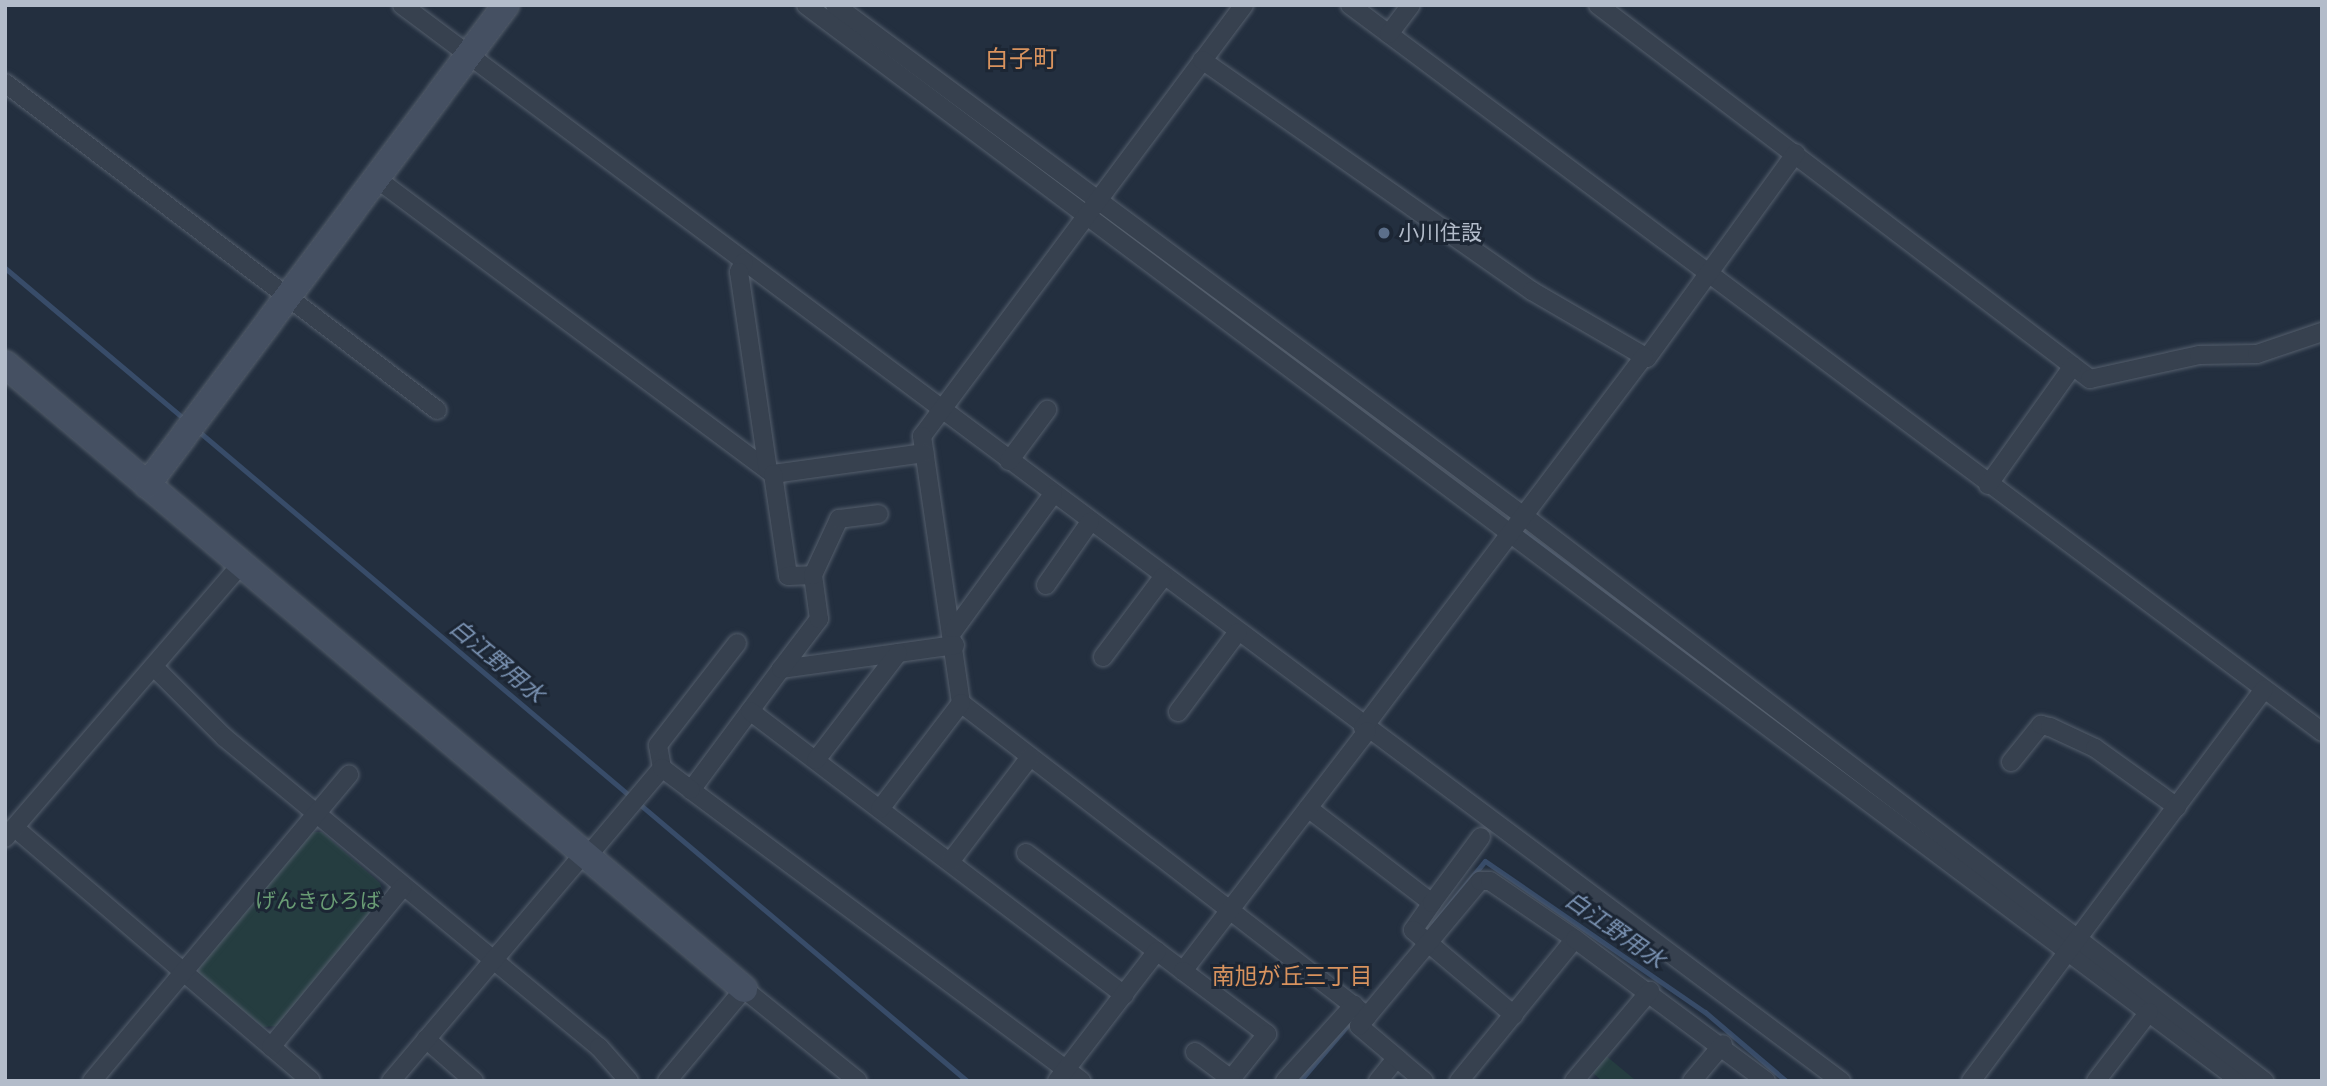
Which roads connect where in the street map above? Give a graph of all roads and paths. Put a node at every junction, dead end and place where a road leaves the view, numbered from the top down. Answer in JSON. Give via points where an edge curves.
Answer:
{"nodes":[{"id":1,"x":402,"y":5,"type":"edge"},
{"id":2,"x":506,"y":5,"type":"edge"},
{"id":3,"x":806,"y":5,"type":"edge"},
{"id":4,"x":835,"y":5,"type":"edge"},
{"id":5,"x":1244,"y":5,"type":"edge"},
{"id":6,"x":1350,"y":5,"type":"edge"},
{"id":7,"x":1411,"y":5,"type":"edge"},
{"id":8,"x":1598,"y":5,"type":"edge"},
{"id":9,"x":1389,"y":34,"type":"junction"},
{"id":10,"x":468,"y":55,"type":"junction"},
{"id":11,"x":1202,"y":60,"type":"junction"},
{"id":12,"x":5,"y":83,"type":"edge"},
{"id":13,"x":1796,"y":153,"type":"junction"},
{"id":14,"x":377,"y":179,"type":"junction"},
{"id":15,"x":1096,"y":200,"type":"junction"},
{"id":16,"x":1085,"y":215,"type":"junction"},
{"id":17,"x":744,"y":262,"type":"junction"},
{"id":18,"x":1709,"y":274,"type":"junction"},
{"id":19,"x":289,"y":298,"type":"junction"},
{"id":20,"x":2322,"y":332,"type":"edge"},
{"id":21,"x":1644,"y":356,"type":"junction"},
{"id":22,"x":5,"y":364,"type":"edge"},
{"id":23,"x":2073,"y":366,"type":"junction"},
{"id":24,"x":940,"y":409,"type":"junction"},
{"id":25,"x":437,"y":410,"type":"dead end"},
{"id":26,"x":1046,"y":410,"type":"dead end"},
{"id":27,"x":925,"y":453,"type":"junction"},
{"id":28,"x":1009,"y":461,"type":"junction"},
{"id":29,"x":770,"y":472,"type":"junction"},
{"id":30,"x":147,"y":485,"type":"junction"},
{"id":31,"x":1988,"y":485,"type":"junction"},
{"id":32,"x":1053,"y":494,"type":"junction"},
{"id":33,"x":880,"y":514,"type":"dead end"},
{"id":34,"x":1090,"y":522,"type":"junction"},
{"id":35,"x":1518,"y":526,"type":"junction"},
{"id":36,"x":240,"y":566,"type":"junction"},
{"id":37,"x":813,"y":575,"type":"junction"},
{"id":38,"x":1163,"y":577,"type":"junction"},
{"id":39,"x":1045,"y":585,"type":"dead end"},
{"id":40,"x":1237,"y":633,"type":"junction"},
{"id":41,"x":955,"y":637,"type":"junction"},
{"id":42,"x":737,"y":643,"type":"dead end"},
{"id":43,"x":898,"y":653,"type":"junction"},
{"id":44,"x":1103,"y":657,"type":"dead end"},
{"id":45,"x":155,"y":668,"type":"junction"},
{"id":46,"x":781,"y":669,"type":"junction"},
{"id":47,"x":2264,"y":690,"type":"junction"},
{"id":48,"x":961,"y":703,"type":"junction"},
{"id":49,"x":750,"y":711,"type":"junction"},
{"id":50,"x":1178,"y":712,"type":"dead end"},
{"id":51,"x":1365,"y":729,"type":"junction"},
{"id":52,"x":2322,"y":732,"type":"edge"},
{"id":53,"x":1030,"y":757,"type":"junction"},
{"id":54,"x":816,"y":760,"type":"junction"},
{"id":55,"x":2011,"y":762,"type":"dead end"},
{"id":56,"x":662,"y":768,"type":"junction"},
{"id":57,"x":349,"y":775,"type":"dead end"},
{"id":58,"x":691,"y":790,"type":"junction"},
{"id":59,"x":2177,"y":807,"type":"junction"},
{"id":60,"x":1308,"y":808,"type":"junction"},
{"id":61,"x":880,"y":809,"type":"junction"},
{"id":62,"x":318,"y":813,"type":"junction"},
{"id":63,"x":10,"y":833,"type":"edge"},
{"id":64,"x":1480,"y":837,"type":"dead end"},
{"id":65,"x":1027,"y":853,"type":"dead end"},
{"id":66,"x":585,"y":856,"type":"junction"},
{"id":67,"x":950,"y":862,"type":"junction"},
{"id":68,"x":404,"y":887,"type":"junction"},
{"id":69,"x":1432,"y":903,"type":"junction"},
{"id":70,"x":1230,"y":910,"type":"junction"},
{"id":71,"x":1575,"y":939,"type":"junction"},
{"id":72,"x":1430,"y":943,"type":"junction"},
{"id":73,"x":2073,"y":944,"type":"junction"},
{"id":74,"x":1157,"y":951,"type":"junction"},
{"id":75,"x":494,"y":959,"type":"junction"},
{"id":76,"x":1183,"y":971,"type":"junction"},
{"id":77,"x":184,"y":972,"type":"junction"},
{"id":78,"x":744,"y":989,"type":"junction"},
{"id":79,"x":1650,"y":991,"type":"junction"},
{"id":80,"x":1124,"y":995,"type":"junction"},
{"id":81,"x":1360,"y":1010,"type":"junction"},
{"id":82,"x":2149,"y":1012,"type":"junction"},
{"id":83,"x":1514,"y":1014,"type":"junction"},
{"id":84,"x":426,"y":1039,"type":"junction"},
{"id":85,"x":1723,"y":1044,"type":"junction"},
{"id":86,"x":271,"y":1047,"type":"junction"},
{"id":87,"x":1195,"y":1052,"type":"dead end"},
{"id":88,"x":1396,"y":1059,"type":"junction"},
{"id":89,"x":1062,"y":1075,"type":"edge"},
{"id":90,"x":677,"y":1077,"type":"edge"},
{"id":91,"x":92,"y":1081,"type":"edge"},
{"id":92,"x":311,"y":1081,"type":"edge"},
{"id":93,"x":391,"y":1081,"type":"edge"},
{"id":94,"x":474,"y":1081,"type":"edge"},
{"id":95,"x":629,"y":1081,"type":"edge"},
{"id":96,"x":859,"y":1081,"type":"edge"},
{"id":97,"x":1082,"y":1081,"type":"edge"},
{"id":98,"x":1285,"y":1081,"type":"edge"},
{"id":99,"x":1378,"y":1081,"type":"edge"},
{"id":100,"x":1424,"y":1081,"type":"edge"},
{"id":101,"x":1459,"y":1081,"type":"edge"},
{"id":102,"x":1574,"y":1081,"type":"edge"},
{"id":103,"x":1692,"y":1081,"type":"edge"},
{"id":104,"x":1766,"y":1081,"type":"edge"},
{"id":105,"x":1841,"y":1081,"type":"edge"},
{"id":106,"x":1971,"y":1081,"type":"edge"},
{"id":107,"x":2096,"y":1081,"type":"edge"},
{"id":108,"x":2240,"y":1081,"type":"edge"},
{"id":109,"x":2264,"y":1081,"type":"edge"}],
"edges":[{"from":1,"to":10,"type":"street"},
{"from":2,"to":10,"type":"street"},
{"from":3,"to":16,"type":"street"},
{"from":4,"to":15,"type":"street"},
{"from":5,"to":11,"type":"street"},
{"from":6,"to":9,"type":"street"},
{"from":7,"to":9,"type":"street"},
{"from":8,"to":13,"type":"street"},
{"from":9,"to":18,"type":"street"},
{"from":10,"to":14,"type":"street"},
{"from":10,"to":17,"type":"street"},
{"from":11,"to":15,"type":"street"},
{"from":11,"to":21,"type":"street","via":[[1532,291]]},
{"from":12,"to":19,"type":"street"},
{"from":13,"to":18,"type":"street"},
{"from":13,"to":23,"type":"street"},
{"from":14,"to":19,"type":"street"},
{"from":14,"to":29,"type":"street"},
{"from":15,"to":16,"type":"street"},
{"from":15,"to":35,"type":"street"},
{"from":16,"to":24,"type":"street"},
{"from":16,"to":35,"type":"street"},
{"from":17,"to":24,"type":"street"},
{"from":17,"to":29,"type":"street","via":[[739,272]]},
{"from":18,"to":21,"type":"street"},
{"from":18,"to":31,"type":"street"},
{"from":19,"to":25,"type":"street"},
{"from":19,"to":30,"type":"street"},
{"from":20,"to":23,"type":"street","via":[[2257,354],[2199,355],[2090,379]]},
{"from":21,"to":35,"type":"street"},
{"from":22,"to":30,"type":"street"},
{"from":23,"to":31,"type":"street"},
{"from":24,"to":27,"type":"street","via":[[922,436]]},
{"from":24,"to":28,"type":"street"},
{"from":26,"to":28,"type":"street"},
{"from":27,"to":29,"type":"street"},
{"from":27,"to":41,"type":"street"},
{"from":28,"to":32,"type":"street"},
{"from":29,"to":37,"type":"street","via":[[788,576]]},
{"from":30,"to":36,"type":"street"},
{"from":31,"to":47,"type":"street"},
{"from":32,"to":34,"type":"street"},
{"from":32,"to":41,"type":"street"},
{"from":33,"to":37,"type":"street","via":[[839,519]]},
{"from":34,"to":38,"type":"street"},
{"from":34,"to":39,"type":"street"},
{"from":35,"to":51,"type":"street"},
{"from":35,"to":73,"type":"street"},
{"from":36,"to":45,"type":"street"},
{"from":36,"to":66,"type":"street"},
{"from":37,"to":46,"type":"street","via":[[819,619]]},
{"from":38,"to":40,"type":"street"},
{"from":38,"to":44,"type":"street"},
{"from":40,"to":50,"type":"street"},
{"from":40,"to":51,"type":"street"},
{"from":41,"to":43,"type":"street"},
{"from":41,"to":48,"type":"street"},
{"from":42,"to":56,"type":"street","via":[[658,745]]},
{"from":43,"to":46,"type":"street"},
{"from":43,"to":54,"type":"street"},
{"from":45,"to":62,"type":"street","via":[[224,737]]},
{"from":45,"to":63,"type":"street"},
{"from":46,"to":49,"type":"street"},
{"from":47,"to":52,"type":"street"},
{"from":47,"to":59,"type":"street"},
{"from":48,"to":53,"type":"street"},
{"from":48,"to":61,"type":"street"},
{"from":49,"to":54,"type":"street"},
{"from":49,"to":58,"type":"street"},
{"from":51,"to":60,"type":"street"},
{"from":51,"to":105,"type":"street"},
{"from":53,"to":67,"type":"street"},
{"from":53,"to":70,"type":"street"},
{"from":54,"to":61,"type":"street"},
{"from":55,"to":59,"type":"street","via":[[2041,725],[2050,727],[2095,748]]},
{"from":56,"to":58,"type":"street"},
{"from":56,"to":66,"type":"street"},
{"from":57,"to":62,"type":"street"},
{"from":58,"to":89,"type":"street"},
{"from":59,"to":73,"type":"street"},
{"from":60,"to":69,"type":"street"},
{"from":60,"to":70,"type":"street"},
{"from":61,"to":67,"type":"street"},
{"from":62,"to":68,"type":"street"},
{"from":62,"to":77,"type":"street"},
{"from":63,"to":77,"type":"street"},
{"from":64,"to":69,"type":"street"},
{"from":65,"to":74,"type":"street"},
{"from":66,"to":75,"type":"street"},
{"from":66,"to":78,"type":"street"},
{"from":67,"to":80,"type":"street"},
{"from":68,"to":75,"type":"street"},
{"from":68,"to":86,"type":"street"},
{"from":69,"to":72,"type":"street","via":[[1413,930]]},
{"from":70,"to":76,"type":"street"},
{"from":70,"to":81,"type":"street"},
{"from":71,"to":72,"type":"street","via":[[1490,881],[1480,881]]},
{"from":71,"to":79,"type":"street"},
{"from":71,"to":83,"type":"street"},
{"from":72,"to":81,"type":"street"},
{"from":72,"to":83,"type":"street"},
{"from":73,"to":82,"type":"street"},
{"from":73,"to":106,"type":"street"},
{"from":73,"to":109,"type":"street"},
{"from":74,"to":76,"type":"street"},
{"from":74,"to":80,"type":"street"},
{"from":75,"to":84,"type":"street"},
{"from":75,"to":95,"type":"street"},
{"from":76,"to":87,"type":"street","via":[[1267,1034],[1231,1079]]},
{"from":77,"to":86,"type":"street"},
{"from":77,"to":91,"type":"street"},
{"from":78,"to":90,"type":"street"},
{"from":78,"to":96,"type":"street"},
{"from":79,"to":85,"type":"street"},
{"from":79,"to":102,"type":"street"},
{"from":80,"to":89,"type":"street"},
{"from":81,"to":88,"type":"street","via":[[1359,1026]]},
{"from":81,"to":98,"type":"street"},
{"from":82,"to":107,"type":"street"},
{"from":82,"to":108,"type":"street"},
{"from":83,"to":101,"type":"street"},
{"from":84,"to":93,"type":"street"},
{"from":84,"to":94,"type":"street"},
{"from":85,"to":103,"type":"street"},
{"from":85,"to":104,"type":"street"},
{"from":86,"to":92,"type":"street"},
{"from":88,"to":99,"type":"street"},
{"from":88,"to":100,"type":"street"},
{"from":89,"to":97,"type":"street"}]}
